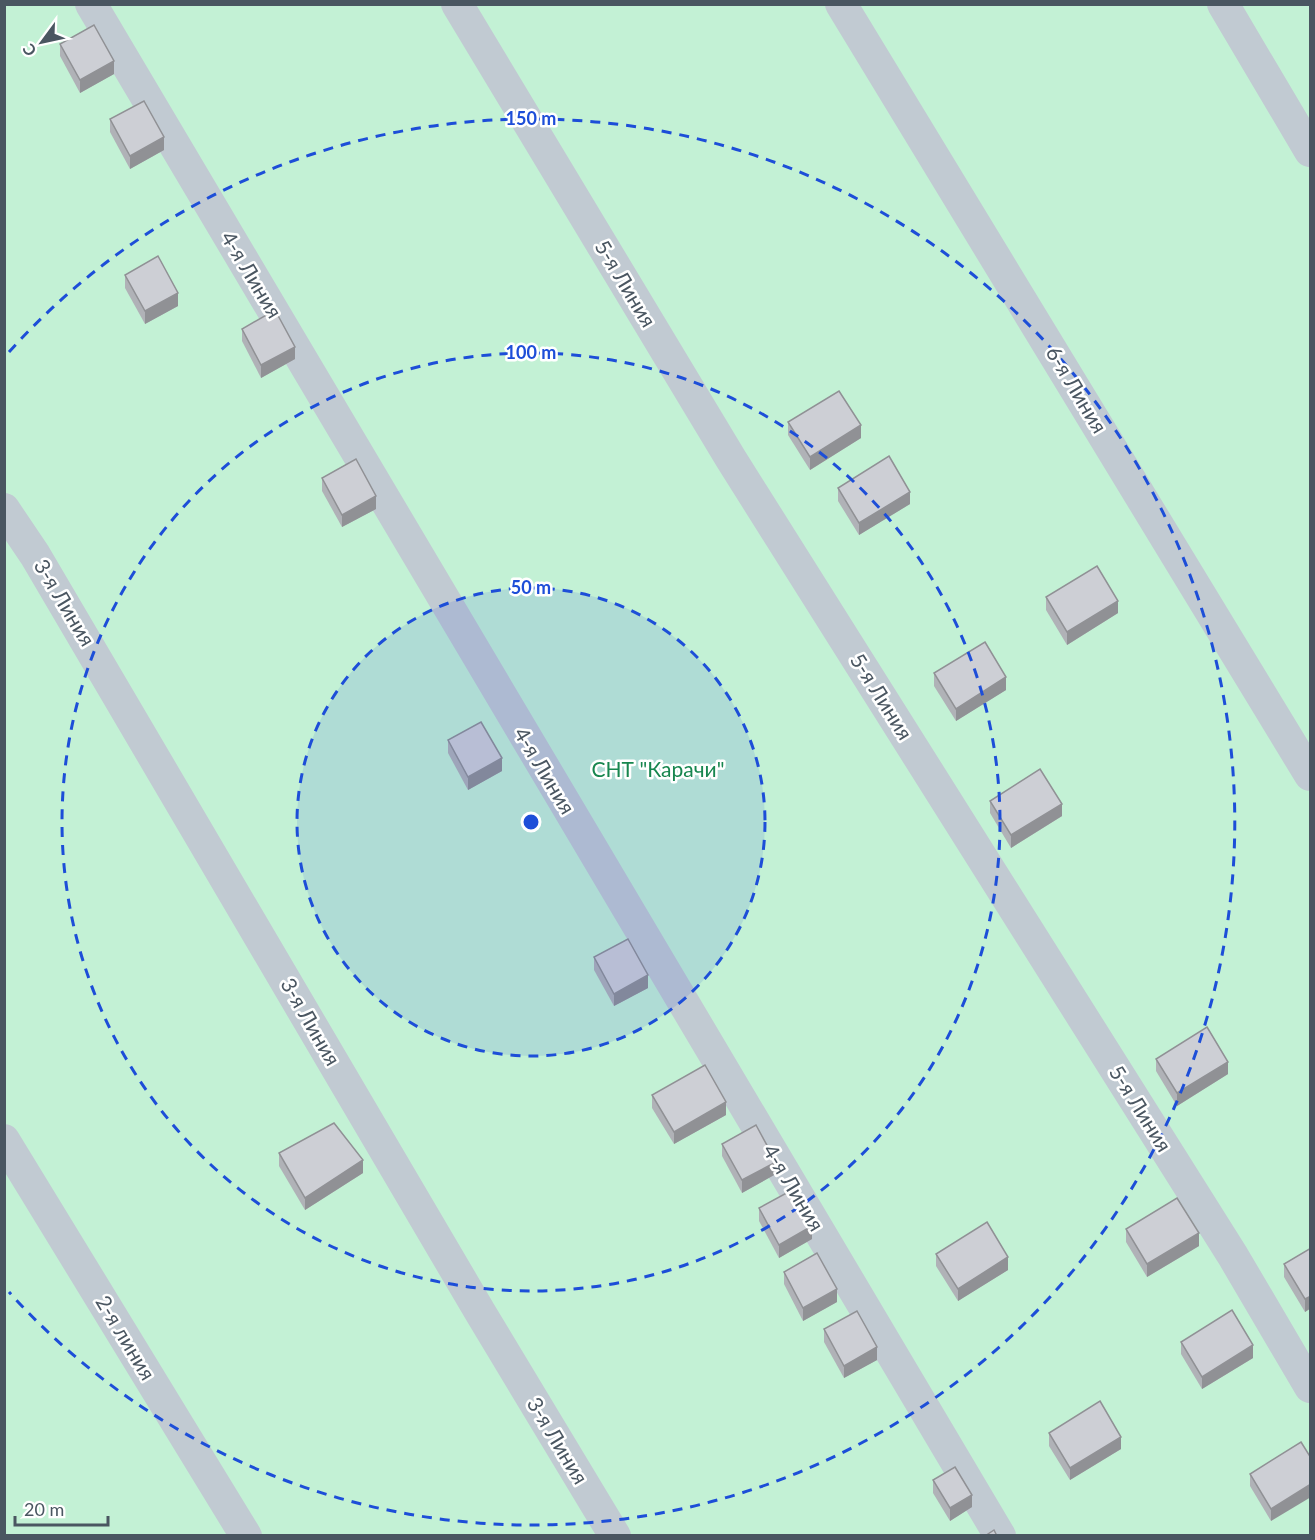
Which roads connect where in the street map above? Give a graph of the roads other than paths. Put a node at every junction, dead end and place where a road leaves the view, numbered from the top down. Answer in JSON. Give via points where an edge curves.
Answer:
{"nodes":[{"id":1,"x":91,"y":4,"type":"edge"},
{"id":2,"x":457,"y":4,"type":"edge"},
{"id":3,"x":841,"y":4,"type":"edge"},
{"id":4,"x":1222,"y":4,"type":"edge"},
{"id":5,"x":1311,"y":151,"type":"edge"},
{"id":6,"x":4,"y":510,"type":"edge"},
{"id":7,"x":1311,"y":775,"type":"edge"},
{"id":8,"x":4,"y":1140,"type":"edge"},
{"id":9,"x":1311,"y":1387,"type":"edge"},
{"id":10,"x":246,"y":1536,"type":"edge"},
{"id":11,"x":615,"y":1536,"type":"edge"},
{"id":12,"x":1000,"y":1536,"type":"edge"}],
"edges":[{"from":1,"to":12,"type":"street","name":"4-я Линия"},
{"from":2,"to":9,"type":"street","name":"5-я Линия","via":[[738,469]]},
{"from":3,"to":7,"type":"street","name":"6-я Линия"},
{"from":4,"to":5,"type":"street"},
{"from":6,"to":11,"type":"street","name":"3-я Линия","via":[[35,555]]},
{"from":8,"to":10,"type":"street","name":"2-я линия"}]}
